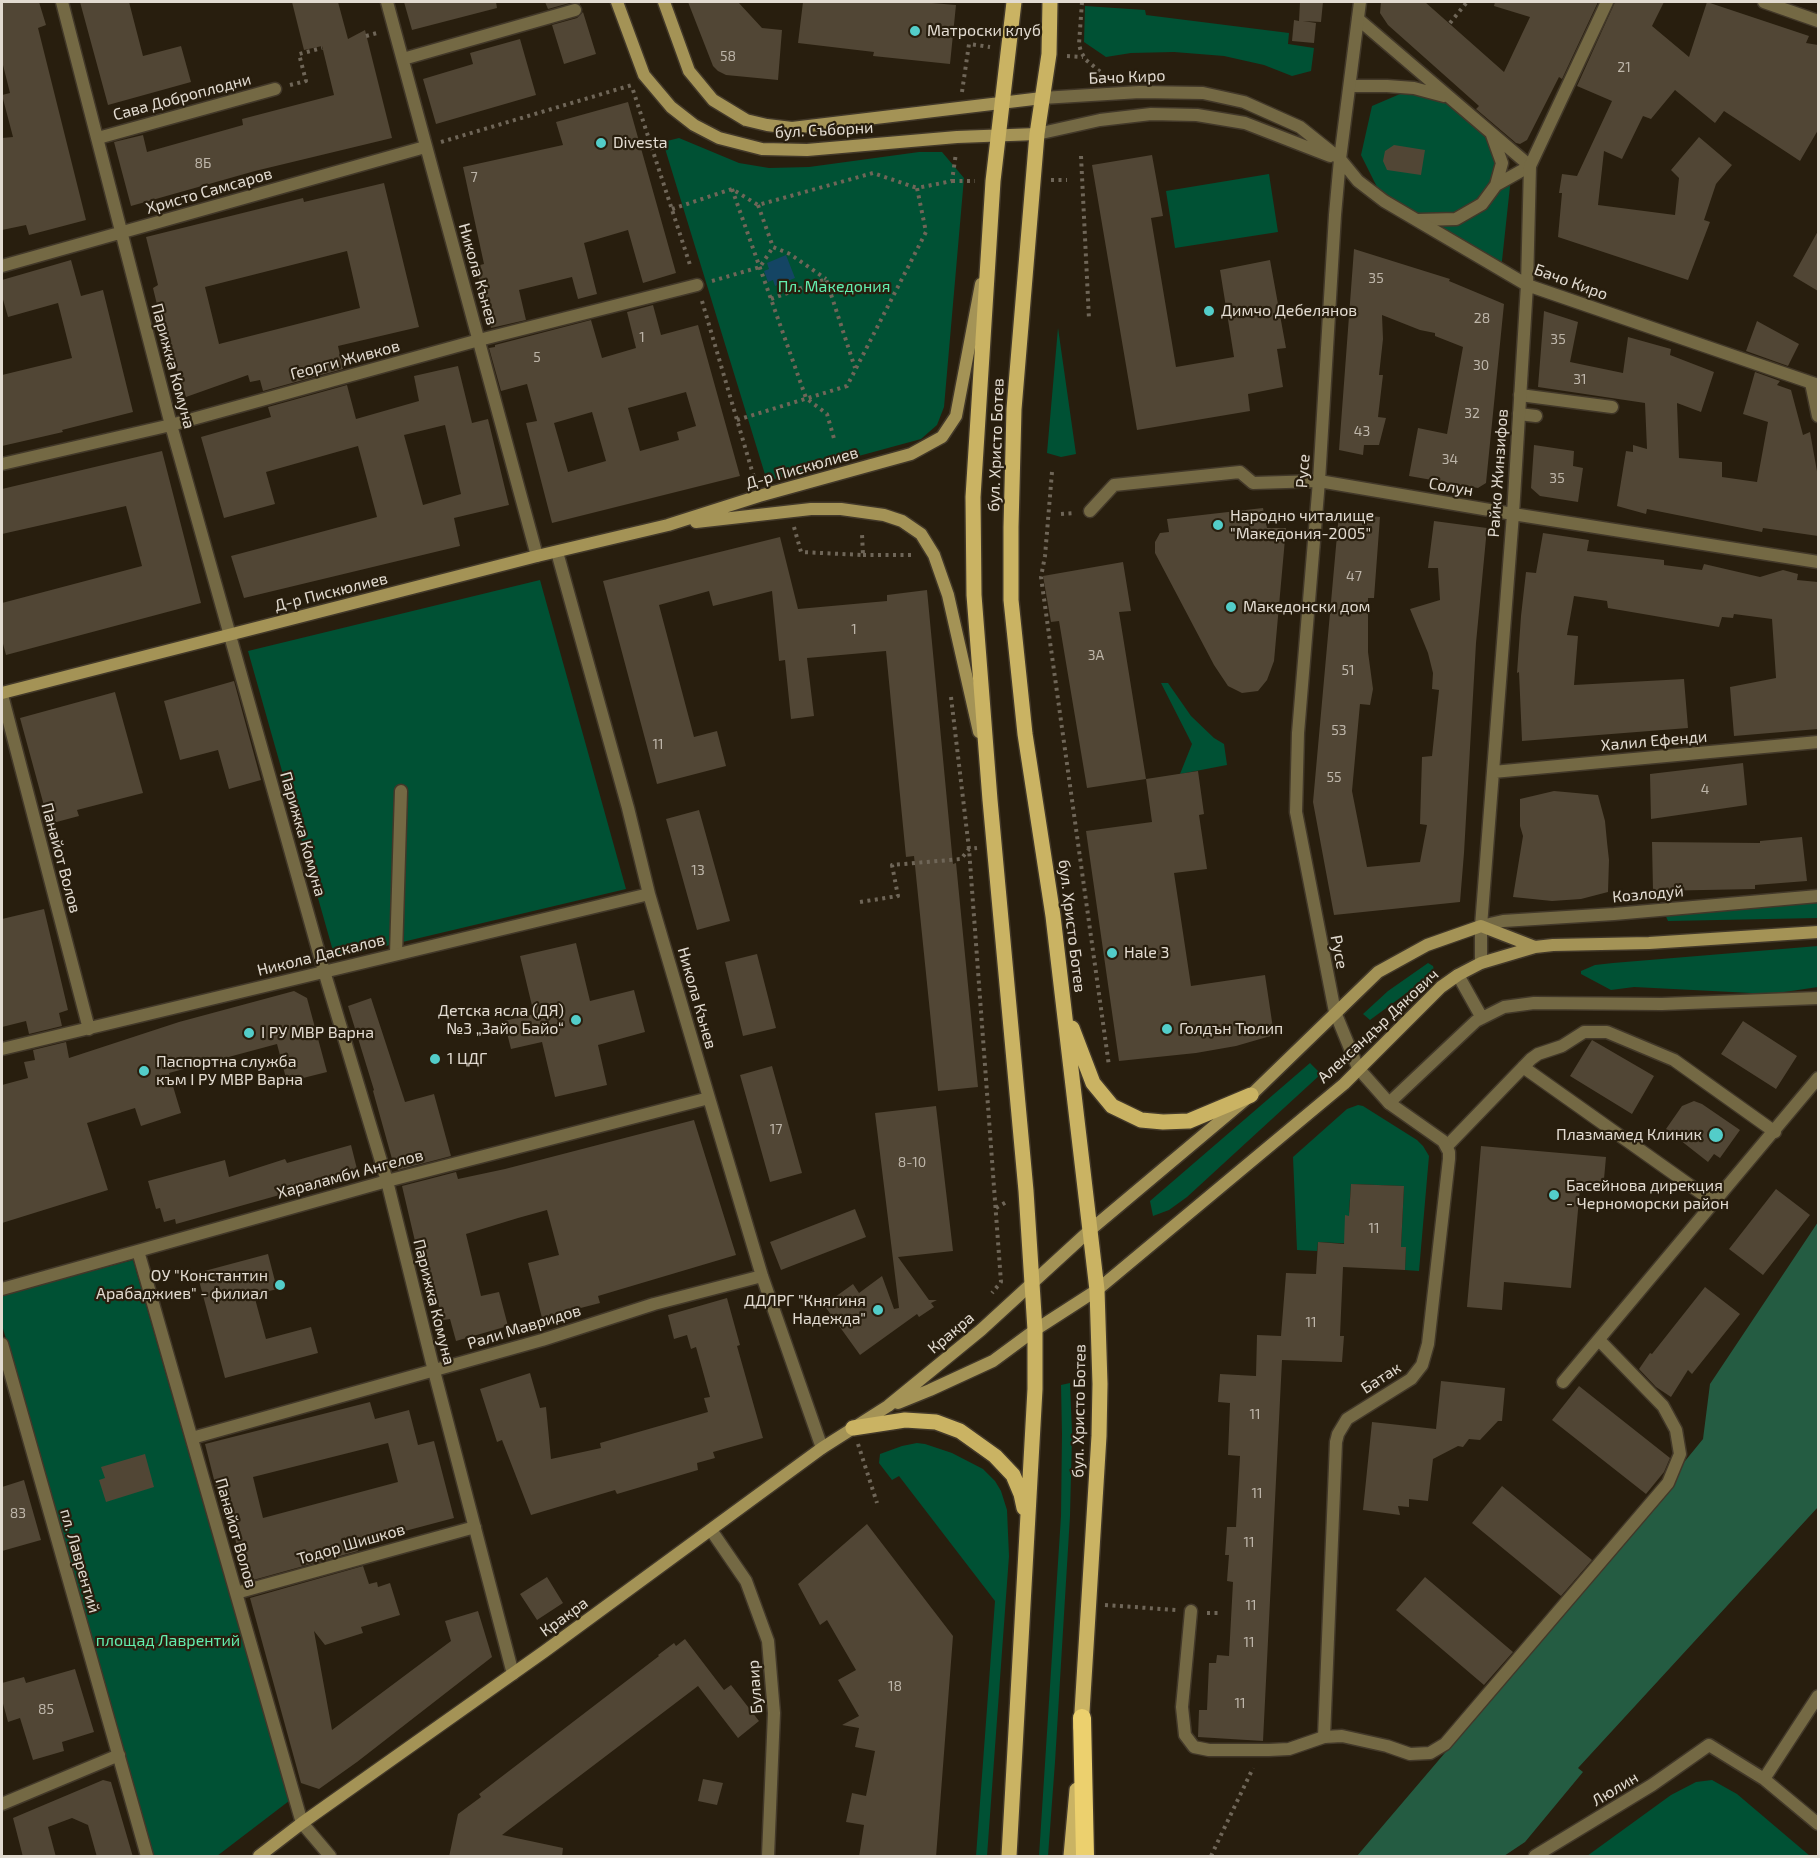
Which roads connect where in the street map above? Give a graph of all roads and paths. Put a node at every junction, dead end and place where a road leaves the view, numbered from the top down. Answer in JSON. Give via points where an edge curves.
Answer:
{"nodes":[{"id":1,"x":62,"y":2,"type":"edge"},
{"id":2,"x":387,"y":2,"type":"edge"},
{"id":3,"x":617,"y":2,"type":"edge"},
{"id":4,"x":664,"y":2,"type":"edge"},
{"id":5,"x":1014,"y":2,"type":"edge"},
{"id":6,"x":1050,"y":2,"type":"edge"},
{"id":7,"x":1082,"y":2,"type":"edge"},
{"id":8,"x":1360,"y":2,"type":"edge"},
{"id":9,"x":1467,"y":2,"type":"edge"},
{"id":10,"x":1607,"y":2,"type":"edge"},
{"id":11,"x":1764,"y":2,"type":"edge"},
{"id":12,"x":575,"y":10,"type":"dead end"},
{"id":13,"x":1358,"y":19,"type":"junction"},
{"id":14,"x":1818,"y":21,"type":"edge"},
{"id":15,"x":1450,"y":23,"type":"dead end"},
{"id":16,"x":322,"y":48,"type":"dead end"},
{"id":17,"x":1009,"y":49,"type":"junction"},
{"id":18,"x":403,"y":59,"type":"junction"},
{"id":19,"x":631,"y":85,"type":"dead end"},
{"id":20,"x":1350,"y":86,"type":"junction"},
{"id":21,"x":275,"y":89,"type":"joint"},
{"id":22,"x":1102,"y":93,"type":"junction"},
{"id":23,"x":1042,"y":98,"type":"junction"},
{"id":24,"x":1450,"y":99,"type":"junction"},
{"id":25,"x":1002,"y":104,"type":"junction"},
{"id":26,"x":960,"y":108,"type":"junction"},
{"id":27,"x":1037,"y":134,"type":"junction"},
{"id":28,"x":1492,"y":134,"type":"junction"},
{"id":29,"x":998,"y":136,"type":"junction"},
{"id":30,"x":957,"y":137,"type":"junction"},
{"id":31,"x":98,"y":138,"type":"junction"},
{"id":32,"x":425,"y":147,"type":"junction"},
{"id":33,"x":1081,"y":156,"type":"dead end"},
{"id":34,"x":1340,"y":159,"type":"junction"},
{"id":35,"x":1530,"y":166,"type":"junction"},
{"id":36,"x":1496,"y":185,"type":"junction"},
{"id":37,"x":917,"y":188,"type":"junction"},
{"id":38,"x":732,"y":189,"type":"junction"},
{"id":39,"x":758,"y":205,"type":"junction"},
{"id":40,"x":672,"y":209,"type":"dead end"},
{"id":41,"x":1418,"y":220,"type":"junction"},
{"id":42,"x":120,"y":232,"type":"junction"},
{"id":43,"x":988,"y":245,"type":"junction"},
{"id":44,"x":773,"y":247,"type":"junction"},
{"id":45,"x":2,"y":266,"type":"edge"},
{"id":46,"x":760,"y":267,"type":"junction"},
{"id":47,"x":826,"y":279,"type":"junction"},
{"id":48,"x":697,"y":285,"type":"joint"},
{"id":49,"x":1527,"y":285,"type":"junction"},
{"id":50,"x":771,"y":299,"type":"junction"},
{"id":51,"x":1089,"y":319,"type":"dead end"},
{"id":52,"x":479,"y":340,"type":"junction"},
{"id":53,"x":855,"y":369,"type":"junction"},
{"id":54,"x":1815,"y":384,"type":"edge"},
{"id":55,"x":1520,"y":395,"type":"junction"},
{"id":56,"x":806,"y":398,"type":"junction"},
{"id":57,"x":1612,"y":407,"type":"dead end"},
{"id":58,"x":1519,"y":414,"type":"junction"},
{"id":59,"x":1536,"y":416,"type":"dead end"},
{"id":60,"x":1818,"y":416,"type":"edge"},
{"id":61,"x":737,"y":420,"type":"dead end"},
{"id":62,"x":171,"y":424,"type":"junction"},
{"id":63,"x":835,"y":442,"type":"dead end"},
{"id":64,"x":2,"y":464,"type":"edge"},
{"id":65,"x":1052,"y":472,"type":"dead end"},
{"id":66,"x":1319,"y":481,"type":"junction"},
{"id":67,"x":1090,"y":511,"type":"dead end"},
{"id":68,"x":789,"y":512,"type":"junction"},
{"id":69,"x":1513,"y":514,"type":"junction"},
{"id":70,"x":668,"y":525,"type":"junction"},
{"id":71,"x":861,"y":534,"type":"dead end"},
{"id":72,"x":557,"y":552,"type":"junction"},
{"id":73,"x":863,"y":555,"type":"junction"},
{"id":74,"x":934,"y":555,"type":"junction"},
{"id":75,"x":537,"y":556,"type":"junction"},
{"id":76,"x":1818,"y":562,"type":"edge"},
{"id":77,"x":230,"y":635,"type":"junction"},
{"id":78,"x":2,"y":694,"type":"edge"},
{"id":79,"x":951,"y":696,"type":"dead end"},
{"id":80,"x":1818,"y":742,"type":"edge"},
{"id":81,"x":987,"y":765,"type":"junction"},
{"id":82,"x":1493,"y":772,"type":"junction"},
{"id":83,"x":401,"y":791,"type":"dead end"},
{"id":84,"x":961,"y":858,"type":"dead end"},
{"id":85,"x":649,"y":894,"type":"junction"},
{"id":86,"x":1818,"y":896,"type":"edge"},
{"id":87,"x":860,"y":902,"type":"dead end"},
{"id":88,"x":1481,"y":926,"type":"junction"},
{"id":89,"x":1818,"y":932,"type":"edge"},
{"id":90,"x":1535,"y":947,"type":"junction"},
{"id":91,"x":396,"y":954,"type":"junction"},
{"id":92,"x":1481,"y":963,"type":"junction"},
{"id":93,"x":324,"y":971,"type":"junction"},
{"id":94,"x":1458,"y":975,"type":"junction"},
{"id":95,"x":1818,"y":998,"type":"edge"},
{"id":96,"x":1064,"y":1008,"type":"junction"},
{"id":97,"x":1335,"y":1012,"type":"junction"},
{"id":98,"x":1482,"y":1018,"type":"junction"},
{"id":99,"x":89,"y":1029,"type":"junction"},
{"id":100,"x":2,"y":1048,"type":"edge"},
{"id":101,"x":1523,"y":1067,"type":"junction"},
{"id":102,"x":1358,"y":1068,"type":"junction"},
{"id":103,"x":1110,"y":1075,"type":"dead end"},
{"id":104,"x":1818,"y":1078,"type":"edge"},
{"id":105,"x":1251,"y":1095,"type":"junction"},
{"id":106,"x":709,"y":1098,"type":"junction"},
{"id":107,"x":1389,"y":1103,"type":"junction"},
{"id":108,"x":1775,"y":1132,"type":"junction"},
{"id":109,"x":1447,"y":1146,"type":"junction"},
{"id":110,"x":387,"y":1180,"type":"junction"},
{"id":111,"x":1715,"y":1203,"type":"junction"},
{"id":112,"x":1089,"y":1231,"type":"junction"},
{"id":113,"x":138,"y":1251,"type":"junction"},
{"id":114,"x":762,"y":1276,"type":"junction"},
{"id":115,"x":1033,"y":1283,"type":"junction"},
{"id":116,"x":2,"y":1289,"type":"edge"},
{"id":117,"x":1096,"y":1290,"type":"junction"},
{"id":118,"x":988,"y":1300,"type":"dead end"},
{"id":119,"x":1035,"y":1330,"type":"junction"},
{"id":120,"x":1599,"y":1340,"type":"junction"},
{"id":121,"x":2,"y":1344,"type":"edge"},
{"id":122,"x":434,"y":1371,"type":"junction"},
{"id":123,"x":1563,"y":1382,"type":"dead end"},
{"id":124,"x":888,"y":1406,"type":"junction"},
{"id":125,"x":853,"y":1428,"type":"junction"},
{"id":126,"x":192,"y":1437,"type":"junction"},
{"id":127,"x":822,"y":1448,"type":"junction"},
{"id":128,"x":877,"y":1503,"type":"dead end"},
{"id":129,"x":1028,"y":1523,"type":"junction"},
{"id":130,"x":475,"y":1527,"type":"junction"},
{"id":131,"x":711,"y":1530,"type":"junction"},
{"id":132,"x":236,"y":1593,"type":"junction"},
{"id":133,"x":1090,"y":1604,"type":"junction"},
{"id":134,"x":1191,"y":1611,"type":"junction"},
{"id":135,"x":1219,"y":1614,"type":"dead end"},
{"id":136,"x":513,"y":1674,"type":"junction"},
{"id":137,"x":1818,"y":1696,"type":"edge"},
{"id":138,"x":1082,"y":1719,"type":"junction"},
{"id":139,"x":1324,"y":1737,"type":"junction"},
{"id":140,"x":1261,"y":1750,"type":"junction"},
{"id":141,"x":119,"y":1755,"type":"junction"},
{"id":142,"x":1764,"y":1779,"type":"junction"},
{"id":143,"x":2,"y":1804,"type":"edge"},
{"id":144,"x":302,"y":1823,"type":"junction"},
{"id":145,"x":1818,"y":1824,"type":"edge"},
{"id":146,"x":147,"y":1857,"type":"edge"},
{"id":147,"x":259,"y":1857,"type":"edge"},
{"id":148,"x":330,"y":1857,"type":"edge"},
{"id":149,"x":768,"y":1857,"type":"edge"},
{"id":150,"x":1009,"y":1857,"type":"edge"},
{"id":151,"x":1071,"y":1857,"type":"edge"},
{"id":152,"x":1085,"y":1857,"type":"edge"},
{"id":153,"x":1211,"y":1857,"type":"edge"},
{"id":154,"x":1535,"y":1857,"type":"edge"}],
"edges":[{"from":1,"to":31,"type":"street","name":"Парижка Комуна"},
{"from":2,"to":18,"type":"street","name":"Никола Кънев"},
{"from":3,"to":30,"type":"street","name":"бул. Съборни","via":[[644,75],[670,107],[719,138],[762,149],[807,150]]},
{"from":4,"to":26,"type":"street","name":"бул. Съборни","via":[[689,71],[713,100],[746,120],[792,128]]},
{"from":5,"to":17,"type":"main road","name":"бул. Христо Ботев"},
{"from":6,"to":23,"type":"main road","name":"бул. Христо Ботев"},
{"from":7,"to":22,"type":"path","via":[[1079,44],[1086,60],[1102,74]]},
{"from":8,"to":13,"type":"street","name":"Русе"},
{"from":9,"to":15,"type":"path"},
{"from":10,"to":35,"type":"street","name":"Райко Жинзифов"},
{"from":11,"to":14,"type":"street"},
{"from":12,"to":18,"type":"street"},
{"from":13,"to":20,"type":"street","name":"Русе"},
{"from":13,"to":24,"type":"street"},
{"from":16,"to":21,"type":"path","via":[[299,54],[306,81]]},
{"from":17,"to":25,"type":"main road","name":"бул. Христо Ботев"},
{"from":17,"to":26,"type":"path","via":[[969,44]]},
{"from":18,"to":32,"type":"street","name":"Никола Кънев"},
{"from":19,"to":32,"type":"path"},
{"from":20,"to":24,"type":"street","via":[[1414,88]]},
{"from":20,"to":34,"type":"street","name":"Русе"},
{"from":21,"to":31,"type":"street","name":"Сава Доброплодни"},
{"from":22,"to":23,"type":"street","name":"Бачо Киро"},
{"from":22,"to":34,"type":"street","name":"Бачо Киро","via":[[1203,93],[1244,102],[1300,127]]},
{"from":23,"to":25,"type":"street","name":"бул. Съборни"},
{"from":23,"to":27,"type":"main road","name":"бул. Христо Ботев"},
{"from":24,"to":28,"type":"street"},
{"from":25,"to":26,"type":"street","name":"бул. Съборни"},
{"from":25,"to":29,"type":"main road","name":"бул. Христо Ботев"},
{"from":27,"to":29,"type":"street","name":"бул. Съборни"},
{"from":27,"to":34,"type":"street","name":"Бачо Киро","via":[[1151,114],[1197,116],[1245,123]]},
{"from":27,"to":96,"type":"main road","name":"бул. Христо Ботев","via":[[1014,409],[1011,600],[1025,734]]},
{"from":28,"to":35,"type":"street"},
{"from":28,"to":36,"type":"street","via":[[1502,163]]},
{"from":29,"to":30,"type":"street","name":"бул. Съборни"},
{"from":29,"to":43,"type":"main road","name":"бул. Христо Ботев"},
{"from":30,"to":37,"type":"path","via":[[952,181]]},
{"from":31,"to":42,"type":"street","name":"Парижка Комуна"},
{"from":32,"to":42,"type":"street","name":"Христо Самсаров"},
{"from":32,"to":52,"type":"street","name":"Никола Кънев"},
{"from":33,"to":51,"type":"path"},
{"from":34,"to":41,"type":"street","name":"Бачо Киро","via":[[1358,181]]},
{"from":34,"to":66,"type":"street","name":"Русе"},
{"from":35,"to":36,"type":"street"},
{"from":35,"to":49,"type":"street","name":"Райко Жинзифов"},
{"from":36,"to":41,"type":"street","via":[[1482,204],[1456,219]]},
{"from":37,"to":39,"type":"path","via":[[873,173]]},
{"from":37,"to":53,"type":"path","via":[[926,232]]},
{"from":38,"to":39,"type":"path"},
{"from":38,"to":40,"type":"path"},
{"from":38,"to":46,"type":"path"},
{"from":39,"to":44,"type":"path"},
{"from":41,"to":49,"type":"street","name":"Бачо Киро"},
{"from":42,"to":45,"type":"street","name":"Христо Самсаров"},
{"from":42,"to":62,"type":"street","name":"Парижка Комуна"},
{"from":43,"to":70,"type":"street","name":"Д-р Пискюлиев","via":[[956,416],[942,436],[911,454]]},
{"from":43,"to":81,"type":"main road","name":"бул. Христо Ботев","via":[[973,497],[974,595]]},
{"from":44,"to":46,"type":"path"},
{"from":44,"to":47,"type":"path"},
{"from":46,"to":48,"type":"path"},
{"from":46,"to":50,"type":"path"},
{"from":47,"to":50,"type":"path"},
{"from":47,"to":53,"type":"path"},
{"from":48,"to":52,"type":"street","name":"Георги Живков"},
{"from":49,"to":54,"type":"street","name":"Бачо Киро"},
{"from":49,"to":55,"type":"street","name":"Райко Жинзифов"},
{"from":50,"to":56,"type":"path"},
{"from":52,"to":62,"type":"street","name":"Георги Живков"},
{"from":52,"to":75,"type":"street","name":"Никола Кънев"},
{"from":53,"to":56,"type":"path","via":[[847,386]]},
{"from":54,"to":60,"type":"street"},
{"from":55,"to":57,"type":"street"},
{"from":55,"to":58,"type":"street","name":"Райко Жинзифов"},
{"from":56,"to":61,"type":"path"},
{"from":56,"to":63,"type":"path","via":[[827,414]]},
{"from":58,"to":59,"type":"street"},
{"from":58,"to":69,"type":"street","name":"Райко Жинзифов"},
{"from":62,"to":64,"type":"street","name":"Георги Живков"},
{"from":62,"to":77,"type":"street","name":"Парижка Комуна"},
{"from":65,"to":103,"type":"path","via":[[1041,577]]},
{"from":66,"to":67,"type":"street","name":"Солун","via":[[1254,483],[1240,472],[1114,486]]},
{"from":66,"to":69,"type":"street","name":"Солун"},
{"from":66,"to":97,"type":"street","name":"Русе","via":[[1298,733],[1296,812]]},
{"from":68,"to":70,"type":"street","name":"Д-р Пискюлиев"},
{"from":68,"to":73,"type":"path","via":[[801,552]]},
{"from":68,"to":74,"type":"street","name":"Д-р Пискюлиев","via":[[840,509],[884,514],[921,534]]},
{"from":69,"to":76,"type":"street","name":"Солун"},
{"from":69,"to":82,"type":"street","name":"Райко Жинзифов"},
{"from":70,"to":72,"type":"street","name":"Д-р Пискюлиев"},
{"from":71,"to":73,"type":"path"},
{"from":72,"to":75,"type":"street","name":"Д-р Пискюлиев"},
{"from":72,"to":85,"type":"street","name":"Никола Кънев"},
{"from":73,"to":74,"type":"path"},
{"from":74,"to":81,"type":"street","via":[[948,595]]},
{"from":75,"to":77,"type":"street","name":"Д-р Пискюлиев"},
{"from":77,"to":78,"type":"street","name":"Д-р Пискюлиев"},
{"from":77,"to":93,"type":"street","name":"Парижка Комуна"},
{"from":78,"to":99,"type":"street","name":"Панайот Волов"},
{"from":79,"to":118,"type":"path","via":[[969,849],[1001,1282]]},
{"from":80,"to":82,"type":"street","name":"Халил Ефенди"},
{"from":81,"to":115,"type":"main road","name":"бул. Христо Ботев"},
{"from":82,"to":88,"type":"street","name":"Райко Жинзифов"},
{"from":83,"to":91,"type":"street"},
{"from":84,"to":87,"type":"path","via":[[892,866],[898,896]]},
{"from":85,"to":91,"type":"street","name":"Никола Даскалов"},
{"from":85,"to":106,"type":"street","name":"Никола Кънев"},
{"from":86,"to":88,"type":"street","name":"Козлодуй","via":[[1503,921]]},
{"from":88,"to":90,"type":"street"},
{"from":88,"to":92,"type":"street","name":"Райко Жинзифов"},
{"from":88,"to":97,"type":"street","name":"Александър Дякович","via":[[1427,945],[1377,972]]},
{"from":89,"to":90,"type":"street","name":"Александър Дякович"},
{"from":90,"to":92,"type":"street","name":"Александър Дякович"},
{"from":91,"to":93,"type":"street","name":"Никола Даскалов"},
{"from":92,"to":94,"type":"street","name":"Александър Дякович"},
{"from":93,"to":99,"type":"street","name":"Никола Даскалов"},
{"from":93,"to":110,"type":"street","name":"Парижка Комуна"},
{"from":94,"to":98,"type":"street"},
{"from":94,"to":102,"type":"street","name":"Александър Дякович"},
{"from":95,"to":98,"type":"street","via":[[1662,1004],[1534,1003],[1504,1006]]},
{"from":96,"to":105,"type":"main road","via":[[1093,1083],[1112,1106],[1124,1113],[1141,1120],[1189,1121]]},
{"from":96,"to":112,"type":"main road","name":"бул. Христо Ботев"},
{"from":97,"to":102,"type":"street"},
{"from":97,"to":105,"type":"street","name":"Александър Дякович"},
{"from":98,"to":107,"type":"street"},
{"from":99,"to":100,"type":"street","name":"Никола Даскалов"},
{"from":101,"to":108,"type":"street","via":[[1539,1054],[1563,1046],[1584,1032],[1607,1032],[1674,1060]]},
{"from":101,"to":109,"type":"street"},
{"from":101,"to":111,"type":"street"},
{"from":102,"to":107,"type":"street"},
{"from":102,"to":117,"type":"street","name":"Александър Дякович"},
{"from":104,"to":108,"type":"street"},
{"from":105,"to":112,"type":"street","name":"Александър Дякович"},
{"from":106,"to":110,"type":"street","name":"Хараламби Ангелов"},
{"from":106,"to":114,"type":"street","name":"Никола Кънев"},
{"from":107,"to":109,"type":"street"},
{"from":108,"to":111,"type":"street"},
{"from":109,"to":139,"type":"street","name":"Батак","via":[[1449,1159],[1430,1332],[1422,1365],[1411,1379],[1347,1419],[1336,1443]]},
{"from":110,"to":113,"type":"street","name":"Хараламби Ангелов"},
{"from":110,"to":122,"type":"street","name":"Парижка Комуна"},
{"from":111,"to":120,"type":"street"},
{"from":112,"to":115,"type":"street","name":"Александър Дякович"},
{"from":112,"to":117,"type":"main road","name":"бул. Христо Ботев"},
{"from":113,"to":116,"type":"street","name":"Хараламби Ангелов"},
{"from":113,"to":126,"type":"street","name":"Панайот Волов"},
{"from":114,"to":122,"type":"street","name":"Рали Мавридов","via":[[654,1304]]},
{"from":114,"to":127,"type":"street","name":"Никола Кънев"},
{"from":115,"to":119,"type":"main road","name":"бул. Христо Ботев"},
{"from":115,"to":124,"type":"street","name":"Кракра"},
{"from":117,"to":119,"type":"street","name":"Александър Дякович"},
{"from":117,"to":133,"type":"main road","name":"бул. Христо Ботев","via":[[1100,1383]]},
{"from":119,"to":124,"type":"street","name":"Кракра","via":[[993,1360]]},
{"from":119,"to":129,"type":"main road","name":"бул. Христо Ботев"},
{"from":120,"to":123,"type":"street"},
{"from":120,"to":139,"type":"street","via":[[1663,1406],[1676,1430],[1680,1454],[1668,1483],[1445,1744],[1430,1753],[1410,1754],[1342,1736]]},
{"from":121,"to":141,"type":"street","name":"пл. Лаврентий"},
{"from":122,"to":126,"type":"street","name":"Рали Мавридов"},
{"from":122,"to":130,"type":"street","name":"Парижка Комуна"},
{"from":124,"to":125,"type":"street","name":"Кракра"},
{"from":125,"to":127,"type":"street","name":"Кракра"},
{"from":125,"to":128,"type":"path"},
{"from":125,"to":129,"type":"main road","via":[[904,1420],[936,1422],[960,1431],[995,1456],[1013,1475]]},
{"from":126,"to":132,"type":"street","name":"Панайот Волов"},
{"from":127,"to":131,"type":"street","name":"Кракра"},
{"from":129,"to":150,"type":"main road","name":"бул. Христо Ботев"},
{"from":130,"to":132,"type":"street","name":"Тодор Шишков"},
{"from":130,"to":136,"type":"street","name":"Парижка Комуна"},
{"from":131,"to":136,"type":"street","name":"Кракра"},
{"from":131,"to":149,"type":"street","name":"Булаир","via":[[746,1581],[768,1641],[774,1713]]},
{"from":132,"to":144,"type":"street","name":"Панайот Волов"},
{"from":133,"to":134,"type":"path"},
{"from":133,"to":138,"type":"main road","name":"бул. Христо Ботев"},
{"from":134,"to":135,"type":"path"},
{"from":134,"to":140,"type":"street","via":[[1182,1707],[1185,1735],[1194,1747],[1209,1750]]},
{"from":136,"to":144,"type":"street","name":"Кракра"},
{"from":137,"to":142,"type":"street"},
{"from":138,"to":151,"type":"main road","name":"бул. Христо Ботев"},
{"from":138,"to":152,"type":"highway"},
{"from":139,"to":140,"type":"street","via":[[1289,1749]]},
{"from":140,"to":153,"type":"path"},
{"from":141,"to":143,"type":"street"},
{"from":141,"to":146,"type":"street","name":"пл. Лаврентий"},
{"from":142,"to":145,"type":"street"},
{"from":142,"to":154,"type":"street","name":"Люлин","via":[[1709,1745]]},
{"from":144,"to":147,"type":"street","name":"Кракра"},
{"from":144,"to":148,"type":"street"}]}
